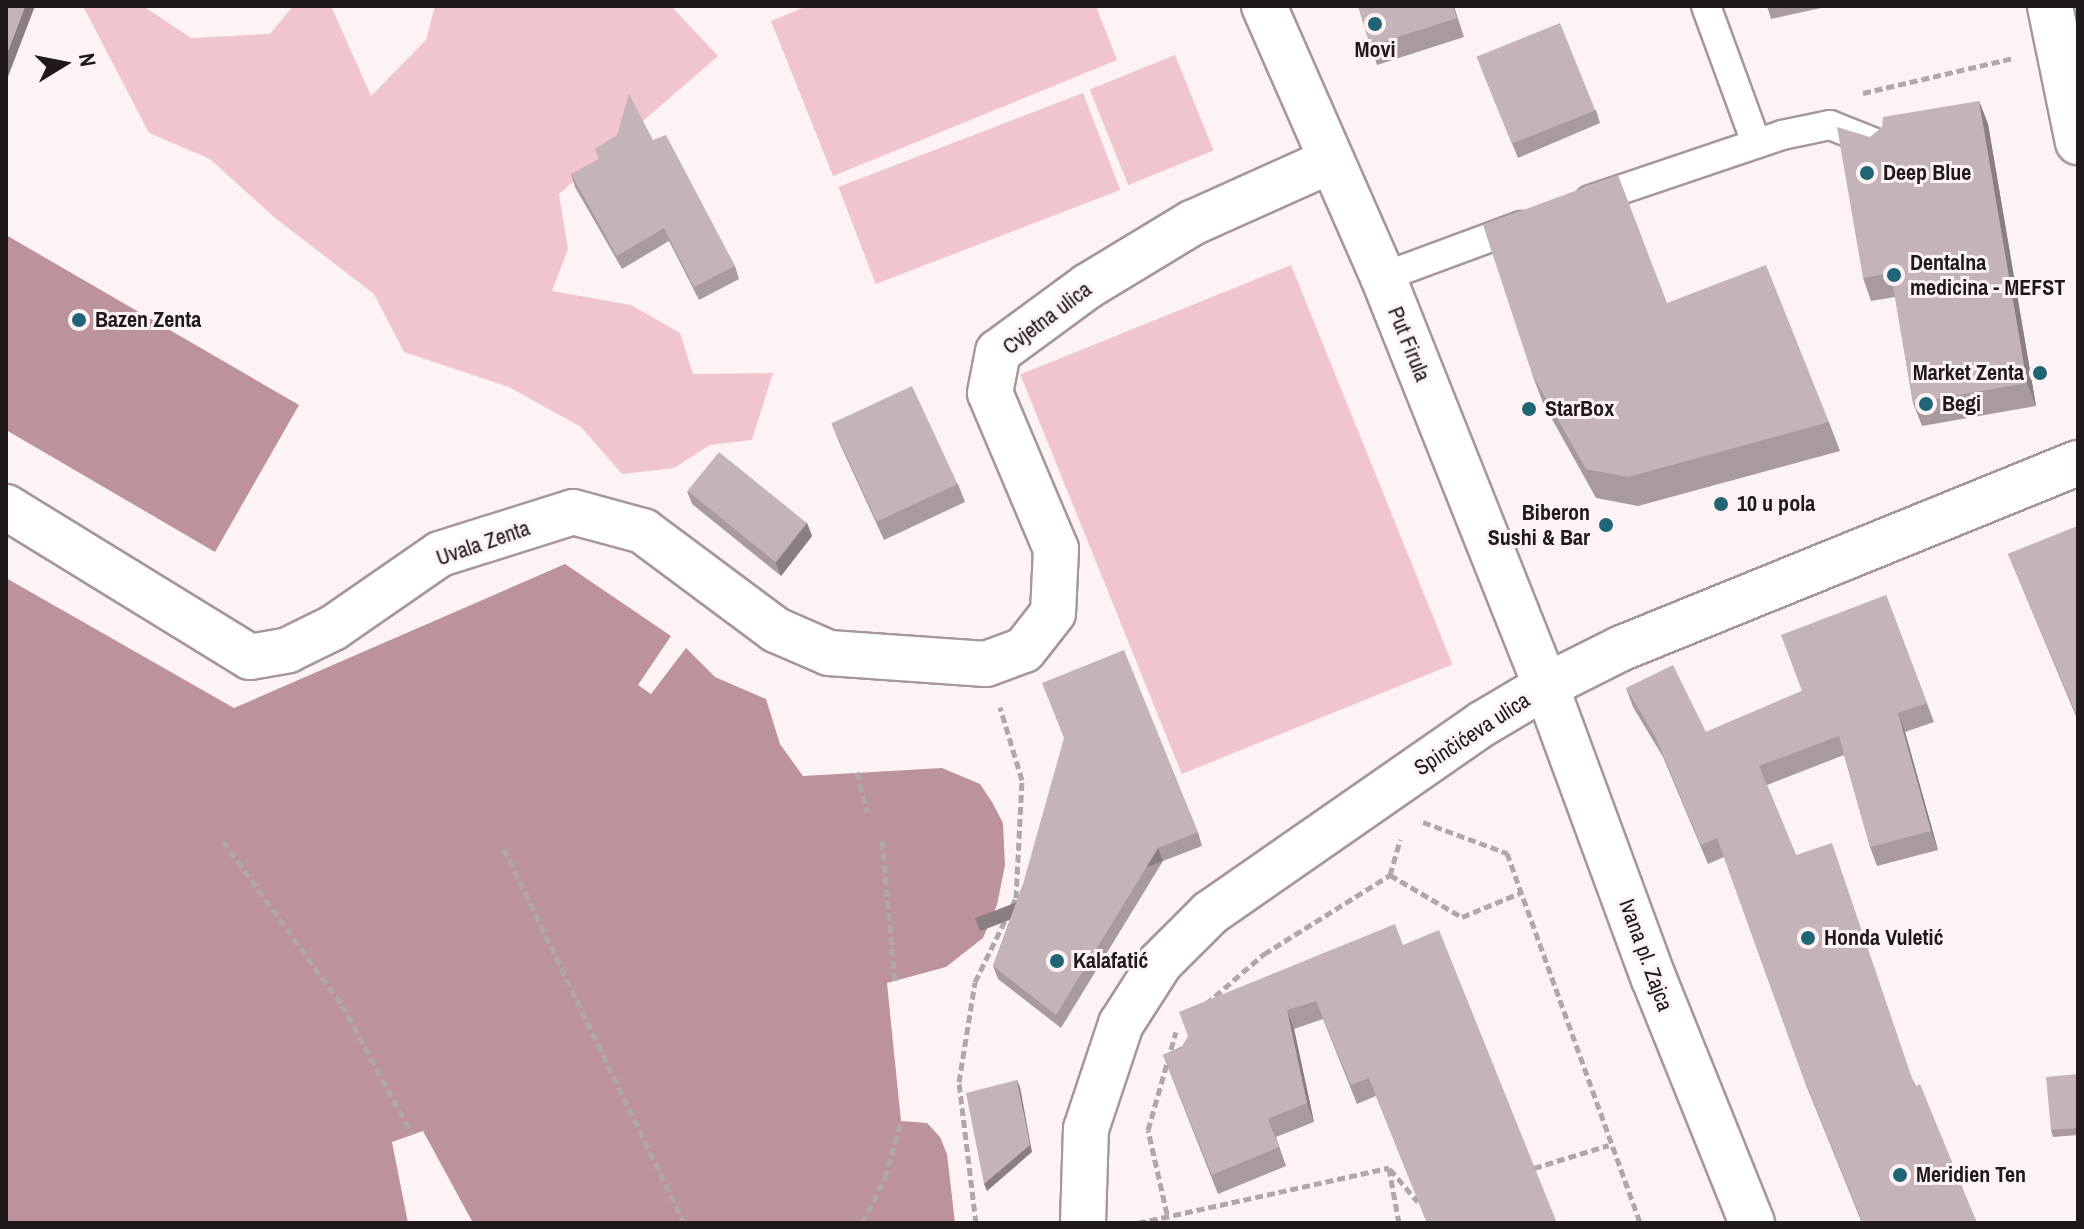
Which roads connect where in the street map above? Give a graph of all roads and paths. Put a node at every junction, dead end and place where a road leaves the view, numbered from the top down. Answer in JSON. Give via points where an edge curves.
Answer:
{"nodes":[{"id":1,"x":1264,"y":6,"type":"edge"},
{"id":2,"x":1706,"y":6,"type":"edge"},
{"id":3,"x":2050,"y":6,"type":"edge"},
{"id":4,"x":2061,"y":48,"type":"junction"},
{"id":5,"x":1902,"y":82,"type":"dead end"},
{"id":6,"x":2078,"y":142,"type":"edge"},
{"id":7,"x":1756,"y":143,"type":"junction"},
{"id":8,"x":1875,"y":143,"type":"edge"},
{"id":9,"x":1330,"y":161,"type":"junction"},
{"id":10,"x":1383,"y":277,"type":"junction"},
{"id":11,"x":2078,"y":463,"type":"edge"},
{"id":12,"x":6,"y":507,"type":"edge"},
{"id":13,"x":986,"y":664,"type":"junction"},
{"id":14,"x":1546,"y":686,"type":"junction"},
{"id":15,"x":857,"y":772,"type":"dead end"},
{"id":16,"x":867,"y":812,"type":"dead end"},
{"id":17,"x":1411,"y":825,"type":"dead end"},
{"id":18,"x":1402,"y":828,"type":"dead end"},
{"id":19,"x":223,"y":841,"type":"dead end"},
{"id":20,"x":882,"y":841,"type":"dead end"},
{"id":21,"x":504,"y":849,"type":"dead end"},
{"id":22,"x":1390,"y":875,"type":"junction"},
{"id":23,"x":1520,"y":893,"type":"junction"},
{"id":24,"x":895,"y":981,"type":"dead end"},
{"id":25,"x":1199,"y":1010,"type":"edge"},
{"id":26,"x":1177,"y":1028,"type":"edge"},
{"id":27,"x":901,"y":1122,"type":"dead end"},
{"id":28,"x":412,"y":1134,"type":"dead end"},
{"id":29,"x":1609,"y":1145,"type":"junction"},
{"id":30,"x":1389,"y":1168,"type":"junction"},
{"id":31,"x":1534,"y":1168,"type":"edge"},
{"id":32,"x":1418,"y":1202,"type":"edge"},
{"id":33,"x":1167,"y":1214,"type":"junction"},
{"id":34,"x":684,"y":1223,"type":"edge"},
{"id":35,"x":862,"y":1223,"type":"edge"},
{"id":36,"x":976,"y":1223,"type":"edge"},
{"id":37,"x":1083,"y":1223,"type":"edge"},
{"id":38,"x":1138,"y":1223,"type":"edge"},
{"id":39,"x":1399,"y":1223,"type":"edge"},
{"id":40,"x":1640,"y":1223,"type":"edge"},
{"id":41,"x":1752,"y":1223,"type":"edge"}],
"edges":[{"from":1,"to":9,"type":"street","name":"Put Firula"},
{"from":2,"to":7,"type":"lane"},
{"from":3,"to":4,"type":"street"},
{"from":4,"to":5,"type":"path"},
{"from":4,"to":6,"type":"street"},
{"from":7,"to":8,"type":"lane","via":[[1830,125]]},
{"from":7,"to":10,"type":"lane"},
{"from":9,"to":10,"type":"street","name":"Put Firula"},
{"from":9,"to":13,"type":"street","name":"Cvjetna ulica","via":[[1192,223],[1088,286],[998,352],[990,393],[1056,549],[1053,613],[1024,650]]},
{"from":10,"to":14,"type":"street","name":"Put Firula"},
{"from":11,"to":14,"type":"street","name":"Spinčićeva ulica","via":[[1622,648]]},
{"from":12,"to":13,"type":"street","name":"Uvala Zenta","via":[[250,657],[288,650],[333,628],[440,554],[573,512],[643,531],[776,630],[829,653]]},
{"from":13,"to":36,"type":"path","via":[[1022,780],[1016,898],[975,982],[959,1082]]},
{"from":14,"to":37,"type":"street","name":"Spinčićeva ulica","via":[[1482,724],[1210,913],[1160,963],[1121,1024],[1086,1129]]},
{"from":14,"to":41,"type":"street","name":"Ivana pl. Zajca","via":[[1654,979]]},
{"from":15,"to":16,"type":"path"},
{"from":17,"to":23,"type":"path","via":[[1421,821],[1507,853]]},
{"from":18,"to":22,"type":"path"},
{"from":19,"to":28,"type":"path","via":[[342,1005]]},
{"from":20,"to":24,"type":"path"},
{"from":21,"to":34,"type":"path"},
{"from":22,"to":23,"type":"path","via":[[1462,917]]},
{"from":22,"to":25,"type":"path","via":[[1264,954]]},
{"from":23,"to":29,"type":"path"},
{"from":26,"to":33,"type":"path","via":[[1148,1130]]},
{"from":27,"to":35,"type":"path","via":[[885,1178]]},
{"from":29,"to":31,"type":"path"},
{"from":29,"to":40,"type":"path"},
{"from":30,"to":32,"type":"path"},
{"from":30,"to":33,"type":"path"},
{"from":30,"to":39,"type":"path"},
{"from":33,"to":38,"type":"path"}]}
